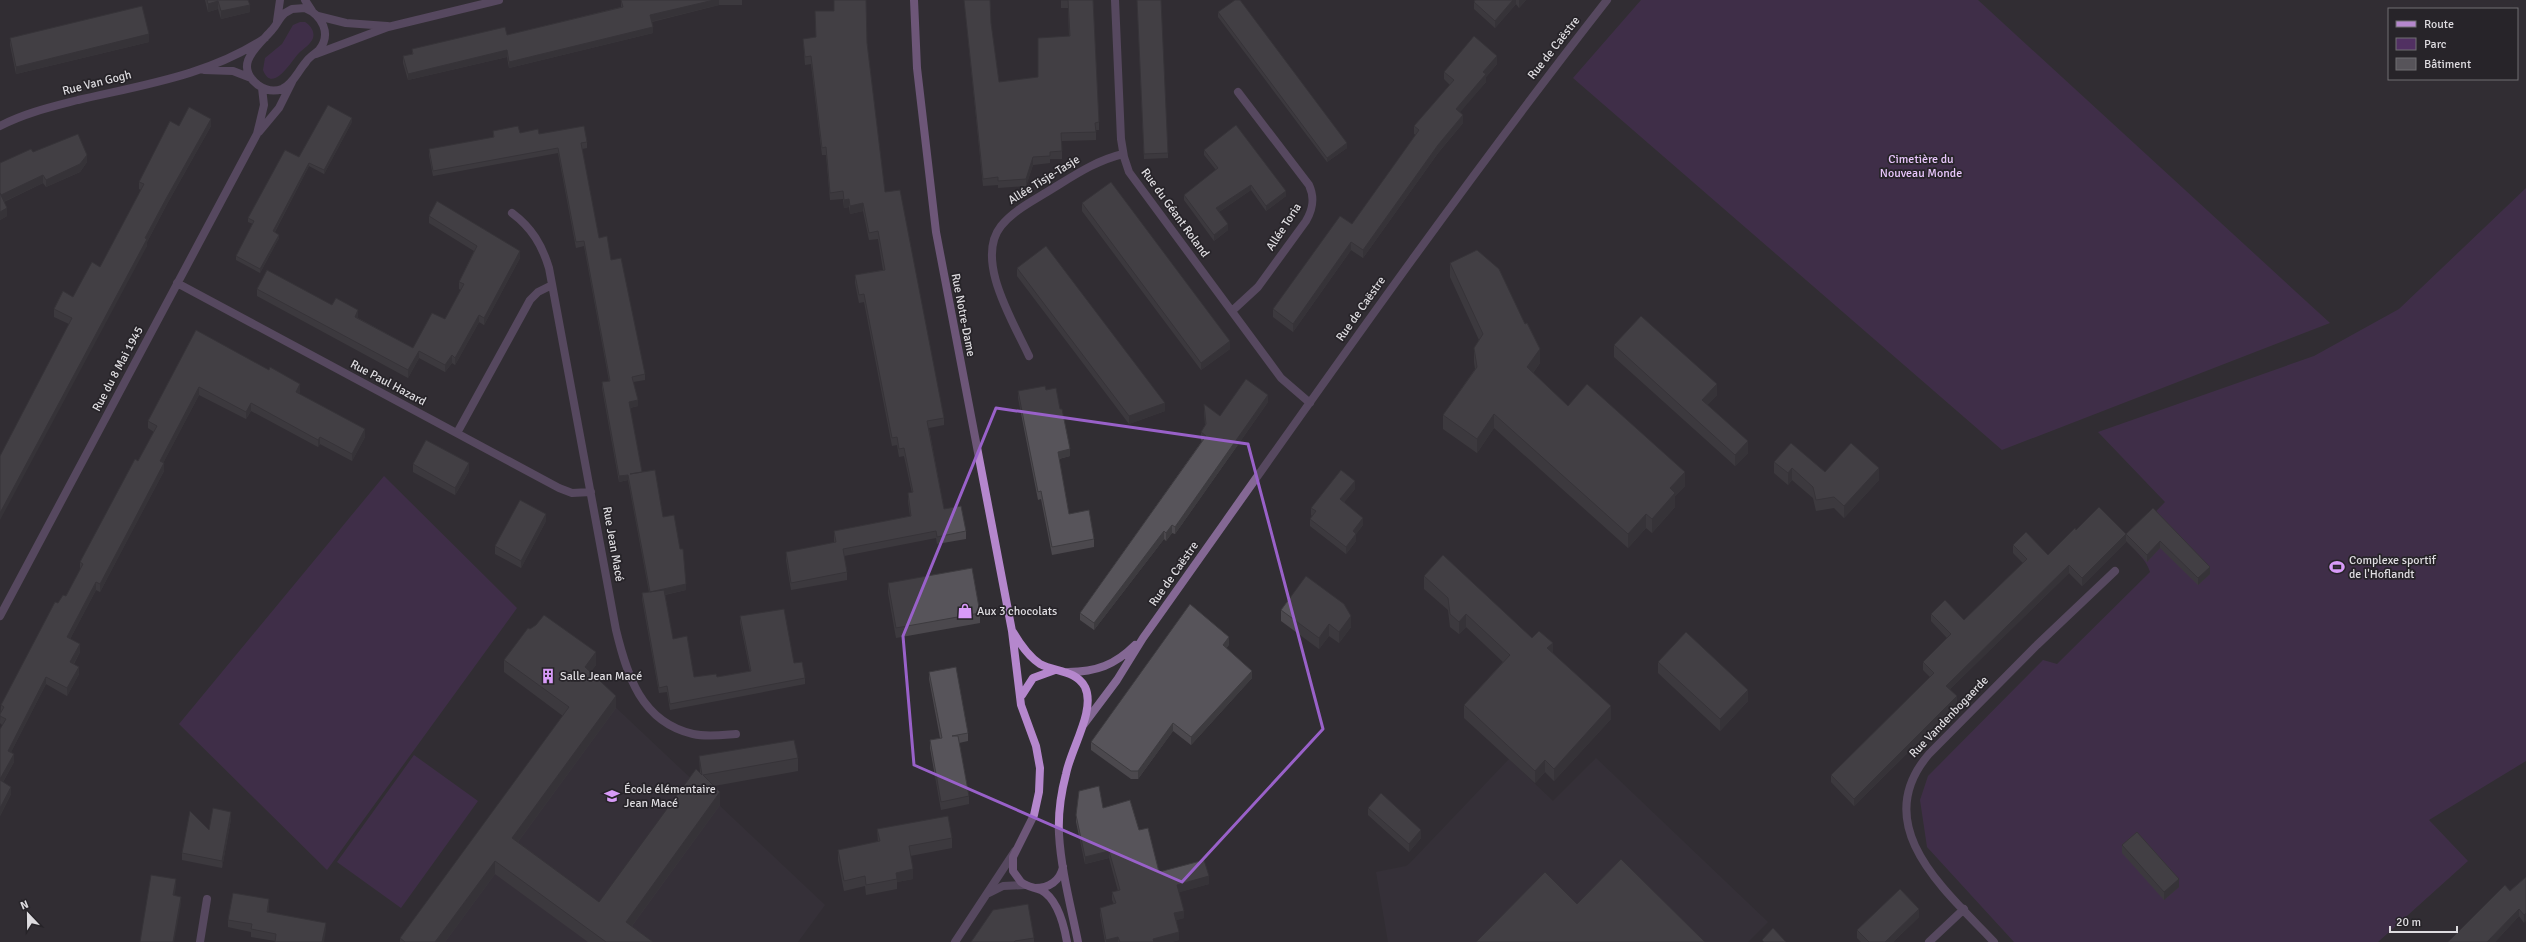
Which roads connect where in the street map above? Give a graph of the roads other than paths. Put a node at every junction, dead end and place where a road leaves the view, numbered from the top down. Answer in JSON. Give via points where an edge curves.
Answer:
{"nodes":[{"id":1,"x":280,"y":0,"type":"edge"},
{"id":2,"x":305,"y":0,"type":"edge"},
{"id":3,"x":499,"y":0,"type":"edge"},
{"id":4,"x":914,"y":0,"type":"edge"},
{"id":5,"x":1115,"y":0,"type":"edge"},
{"id":6,"x":1606,"y":0,"type":"edge"},
{"id":7,"x":315,"y":14,"type":"junction"},
{"id":8,"x":277,"y":24,"type":"junction"},
{"id":9,"x":388,"y":26,"type":"junction"},
{"id":10,"x":265,"y":38,"type":"junction"},
{"id":11,"x":313,"y":55,"type":"junction"},
{"id":12,"x":202,"y":70,"type":"junction"},
{"id":13,"x":251,"y":78,"type":"junction"},
{"id":14,"x":293,"y":81,"type":"junction"},
{"id":15,"x":262,"y":88,"type":"junction"},
{"id":16,"x":1238,"y":92,"type":"dead end"},
{"id":17,"x":0,"y":126,"type":"edge"},
{"id":18,"x":257,"y":134,"type":"junction"},
{"id":19,"x":1123,"y":154,"type":"junction"},
{"id":20,"x":512,"y":213,"type":"dead end"},
{"id":21,"x":177,"y":283,"type":"junction"},
{"id":22,"x":552,"y":285,"type":"junction"},
{"id":23,"x":1232,"y":311,"type":"junction"},
{"id":24,"x":1029,"y":356,"type":"dead end"},
{"id":25,"x":1310,"y":403,"type":"junction"},
{"id":26,"x":457,"y":433,"type":"junction"},
{"id":27,"x":591,"y":492,"type":"junction"},
{"id":28,"x":2115,"y":571,"type":"dead end"},
{"id":29,"x":0,"y":616,"type":"edge"},
{"id":30,"x":1012,"y":631,"type":"junction"},
{"id":31,"x":1143,"y":638,"type":"junction"},
{"id":32,"x":1056,"y":670,"type":"junction"},
{"id":33,"x":1068,"y":672,"type":"junction"},
{"id":34,"x":1021,"y":697,"type":"junction"},
{"id":35,"x":1082,"y":726,"type":"junction"},
{"id":36,"x":736,"y":734,"type":"dead end"},
{"id":37,"x":1018,"y":847,"type":"junction"},
{"id":38,"x":1064,"y":862,"type":"junction"},
{"id":39,"x":1025,"y":885,"type":"junction"},
{"id":40,"x":1034,"y":888,"type":"junction"},
{"id":41,"x":989,"y":894,"type":"junction"},
{"id":42,"x":207,"y":899,"type":"dead end"},
{"id":43,"x":1964,"y":909,"type":"junction"},
{"id":44,"x":200,"y":942,"type":"edge"},
{"id":45,"x":955,"y":942,"type":"edge"},
{"id":46,"x":1067,"y":942,"type":"edge"},
{"id":47,"x":1078,"y":942,"type":"edge"},
{"id":48,"x":1929,"y":942,"type":"edge"},
{"id":49,"x":1994,"y":942,"type":"edge"}],
"edges":[{"from":1,"to":8,"type":"street"},
{"from":2,"to":7,"type":"street"},
{"from":3,"to":9,"type":"street"},
{"from":4,"to":30,"type":"main road","name":"Rue Notre-Dame","via":[[916,68],[931,201]]},
{"from":5,"to":19,"type":"street","name":"Rue du Géant Roland"},
{"from":6,"to":25,"type":"street","name":"Rue de Caëstre","via":[[1483,160]]},
{"from":7,"to":8,"type":"street","via":[[305,8],[292,9],[282,16]]},
{"from":7,"to":9,"type":"street","via":[[346,24]]},
{"from":7,"to":11,"type":"street","name":"Rue du 8 Mai 1945","via":[[324,25],[325,38],[322,46]]},
{"from":8,"to":10,"type":"street"},
{"from":9,"to":11,"type":"street"},
{"from":10,"to":12,"type":"street","name":"Rue Van Gogh","via":[[243,52]]},
{"from":10,"to":13,"type":"street","via":[[253,49],[249,57]]},
{"from":11,"to":14,"type":"street","name":"Rue du 8 Mai 1945"},
{"from":12,"to":13,"type":"street","name":"Rue Van Gogh","via":[[233,71]]},
{"from":12,"to":17,"type":"street","name":"Rue Van Gogh","via":[[33,111]]},
{"from":13,"to":15,"type":"street"},
{"from":14,"to":15,"type":"street","via":[[278,90]]},
{"from":14,"to":18,"type":"street","name":"Rue du 8 Mai 1945","via":[[279,108]]},
{"from":15,"to":18,"type":"street","name":"Rue du 8 Mai 1945","via":[[264,105]]},
{"from":16,"to":23,"type":"street","name":"Allée Toria","via":[[1309,185],[1313,199],[1312,210],[1306,221],[1258,287]]},
{"from":18,"to":21,"type":"street","name":"Rue du 8 Mai 1945"},
{"from":19,"to":23,"type":"street","name":"Rue du Géant Roland","via":[[1133,179]]},
{"from":19,"to":24,"type":"street","name":"Allée Tisje-Tasje","via":[[1097,162],[1015,212],[995,236],[992,255],[994,276]]},
{"from":20,"to":22,"type":"street","name":"Rue Jean Macé","via":[[537,238],[546,258]]},
{"from":21,"to":26,"type":"street","name":"Rue Paul Hazard"},
{"from":21,"to":29,"type":"street","name":"Rue du 8 Mai 1945"},
{"from":22,"to":26,"type":"street","via":[[538,292],[530,300]]},
{"from":22,"to":27,"type":"street","name":"Rue Jean Macé"},
{"from":23,"to":25,"type":"street","name":"Rue du Géant Roland","via":[[1281,378]]},
{"from":25,"to":31,"type":"street","name":"Rue de Caëstre"},
{"from":26,"to":27,"type":"street","name":"Rue Paul Hazard","via":[[559,488],[572,493]]},
{"from":27,"to":36,"type":"street","name":"Rue Jean Macé","via":[[616,630],[631,682],[657,715],[675,727],[694,734]]},
{"from":28,"to":43,"type":"street","name":"Rue Vandenbogaerde","via":[[1932,750],[1913,775],[1906,809],[1912,842],[1926,868]]},
{"from":30,"to":32,"type":"main road","name":"Rue Notre-Dame","via":[[1031,657]]},
{"from":30,"to":34,"type":"main road","name":"Rue Notre-Dame","via":[[1012,648]]},
{"from":31,"to":33,"type":"street","name":"Rue de Caëstre","via":[[1109,666],[1083,672]]},
{"from":31,"to":35,"type":"street","name":"Rue de Caëstre","via":[[1117,680]]},
{"from":32,"to":33,"type":"main road","name":"Rue Notre-Dame"},
{"from":32,"to":34,"type":"main road","name":"Rue Notre-Dame","via":[[1033,678],[1023,690]]},
{"from":33,"to":35,"type":"main road","via":[[1083,684],[1088,697],[1087,715]]},
{"from":34,"to":37,"type":"main road","name":"Rue Notre-Dame","via":[[1022,710],[1036,746],[1040,778],[1034,815]]},
{"from":35,"to":38,"type":"main road","via":[[1070,758],[1061,797],[1059,833]]},
{"from":37,"to":39,"type":"main road","name":"Rue Notre-Dame","via":[[1013,857],[1013,868],[1017,878]]},
{"from":37,"to":41,"type":"street","via":[[998,874]]},
{"from":38,"to":40,"type":"main road","via":[[1058,879],[1046,886]]},
{"from":38,"to":47,"type":"main road"},
{"from":39,"to":40,"type":"main road"},
{"from":39,"to":41,"type":"street","via":[[1003,886]]},
{"from":40,"to":46,"type":"main road","via":[[1045,893],[1055,906]]},
{"from":41,"to":45,"type":"street"},
{"from":42,"to":44,"type":"street"},
{"from":43,"to":48,"type":"street"},
{"from":43,"to":49,"type":"street","name":"Rue Vandenbogaerde"}]}
